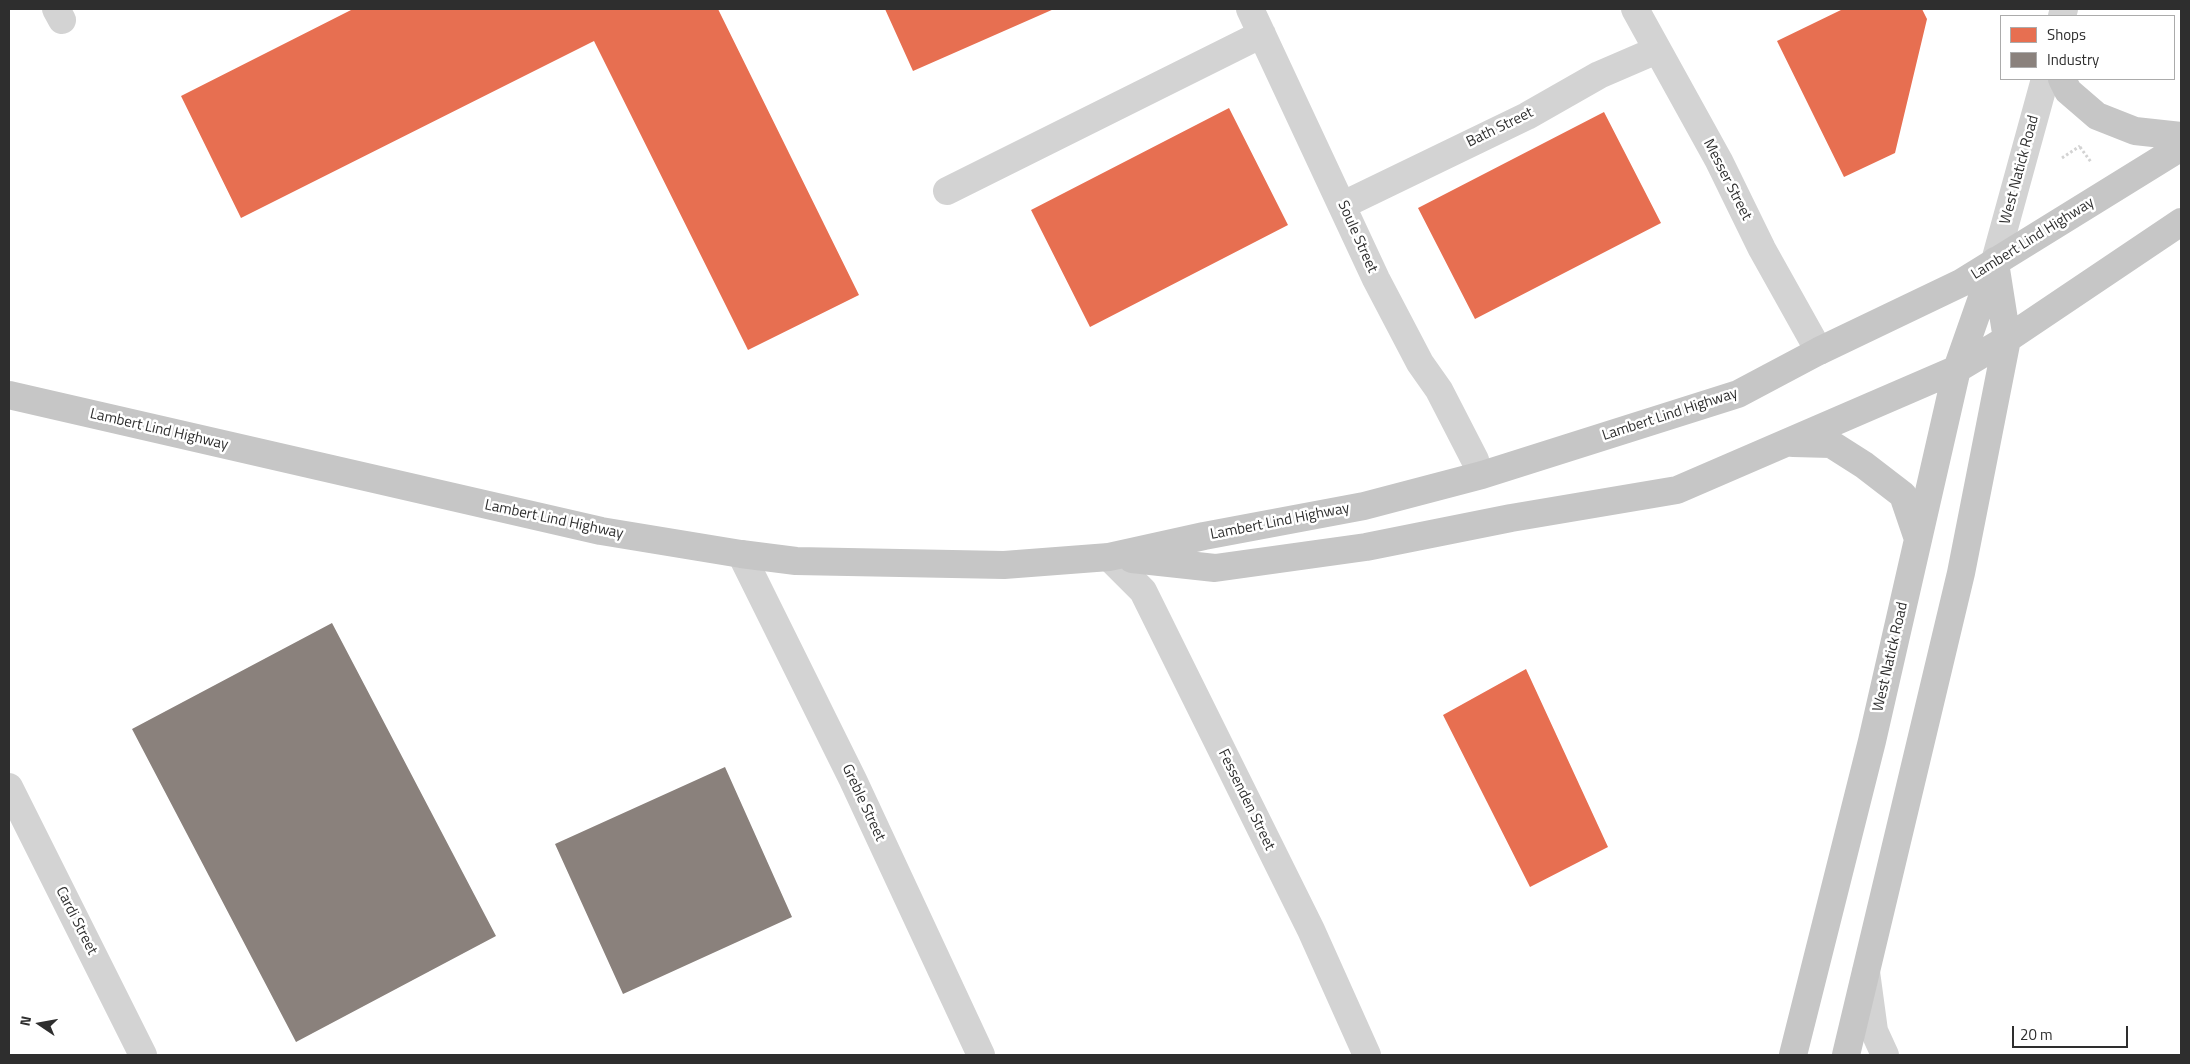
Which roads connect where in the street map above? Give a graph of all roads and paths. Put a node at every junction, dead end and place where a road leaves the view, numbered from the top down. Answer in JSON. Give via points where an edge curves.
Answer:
{"nodes":[{"id":1,"x":1250,"y":9,"type":"edge"},
{"id":2,"x":1635,"y":9,"type":"edge"},
{"id":3,"x":1262,"y":34,"type":"junction"},
{"id":4,"x":1656,"y":50,"type":"junction"},
{"id":5,"x":2045,"y":80,"type":"edge"},
{"id":6,"x":2062,"y":80,"type":"edge"},
{"id":7,"x":2181,"y":136,"type":"edge"},
{"id":8,"x":2079,"y":147,"type":"dead end"},
{"id":9,"x":2181,"y":147,"type":"edge"},
{"id":10,"x":2092,"y":164,"type":"dead end"},
{"id":11,"x":947,"y":192,"type":"dead end"},
{"id":12,"x":1343,"y":205,"type":"junction"},
{"id":13,"x":2181,"y":222,"type":"edge"},
{"id":14,"x":1995,"y":261,"type":"junction"},
{"id":15,"x":2007,"y":338,"type":"junction"},
{"id":16,"x":1819,"y":351,"type":"junction"},
{"id":17,"x":1957,"y":369,"type":"junction"},
{"id":18,"x":9,"y":395,"type":"edge"},
{"id":19,"x":1787,"y":442,"type":"junction"},
{"id":20,"x":1475,"y":460,"type":"dead end"},
{"id":21,"x":1918,"y":539,"type":"junction"},
{"id":22,"x":741,"y":554,"type":"junction"},
{"id":23,"x":1109,"y":556,"type":"junction"},
{"id":24,"x":9,"y":787,"type":"edge"},
{"id":25,"x":1865,"y":969,"type":"junction"},
{"id":26,"x":143,"y":1055,"type":"edge"},
{"id":27,"x":980,"y":1055,"type":"edge"},
{"id":28,"x":1367,"y":1055,"type":"edge"},
{"id":29,"x":1793,"y":1055,"type":"edge"},
{"id":30,"x":1846,"y":1055,"type":"edge"},
{"id":31,"x":1885,"y":1055,"type":"edge"}],
"edges":[{"from":1,"to":3,"type":"street","name":"Soule Street"},
{"from":2,"to":4,"type":"street","name":"Messer Street"},
{"from":3,"to":11,"type":"street"},
{"from":3,"to":12,"type":"street","name":"Soule Street"},
{"from":4,"to":12,"type":"street","name":"Bath Street","via":[[1599,75],[1527,116]]},
{"from":4,"to":16,"type":"street","name":"Messer Street","via":[[1719,161],[1762,250]]},
{"from":5,"to":14,"type":"street","name":"West Natick Road"},
{"from":6,"to":7,"type":"main road","via":[[2068,91],[2096,116],[2135,131]]},
{"from":8,"to":10,"type":"path"},
{"from":9,"to":14,"type":"main road","name":"Lambert Lind Highway"},
{"from":12,"to":20,"type":"street","name":"Soule Street","via":[[1376,279]]},
{"from":13,"to":15,"type":"main road","name":"Lambert Lind Highway"},
{"from":14,"to":15,"type":"main road","name":"West Natick Road"},
{"from":14,"to":16,"type":"main road","name":"Lambert Lind Highway","via":[[1961,283]]},
{"from":14,"to":17,"type":"main road","name":"West Natick Road"},
{"from":15,"to":17,"type":"main road","name":"Lambert Lind Highway"},
{"from":15,"to":25,"type":"main road","name":"West Natick Road","via":[[1961,573]]},
{"from":16,"to":23,"type":"main road","name":"Lambert Lind Highway","via":[[1738,394],[1482,474],[1364,506]]},
{"from":17,"to":19,"type":"main road","name":"Lambert Lind Highway"},
{"from":17,"to":21,"type":"main road","name":"West Natick Road"},
{"from":18,"to":22,"type":"main road","name":"Lambert Lind Highway","via":[[602,531]]},
{"from":19,"to":21,"type":"main road","via":[[1831,444],[1864,465],[1903,496]]},
{"from":19,"to":23,"type":"main road","name":"Lambert Lind Highway","via":[[1677,490],[1366,547],[1215,568]]},
{"from":21,"to":29,"type":"main road","name":"West Natick Road","via":[[1872,741]]},
{"from":22,"to":23,"type":"main road","name":"Lambert Lind Highway","via":[[796,562],[1004,565]]},
{"from":22,"to":27,"type":"street","name":"Greble Street","via":[[853,780]]},
{"from":23,"to":28,"type":"street","name":"Fessenden Street","via":[[1143,590],[1311,930]]},
{"from":24,"to":26,"type":"street","name":"Cardi Street"},
{"from":25,"to":30,"type":"main road","name":"West Natick Road"},
{"from":25,"to":31,"type":"street","via":[[1874,1031]]}]}
